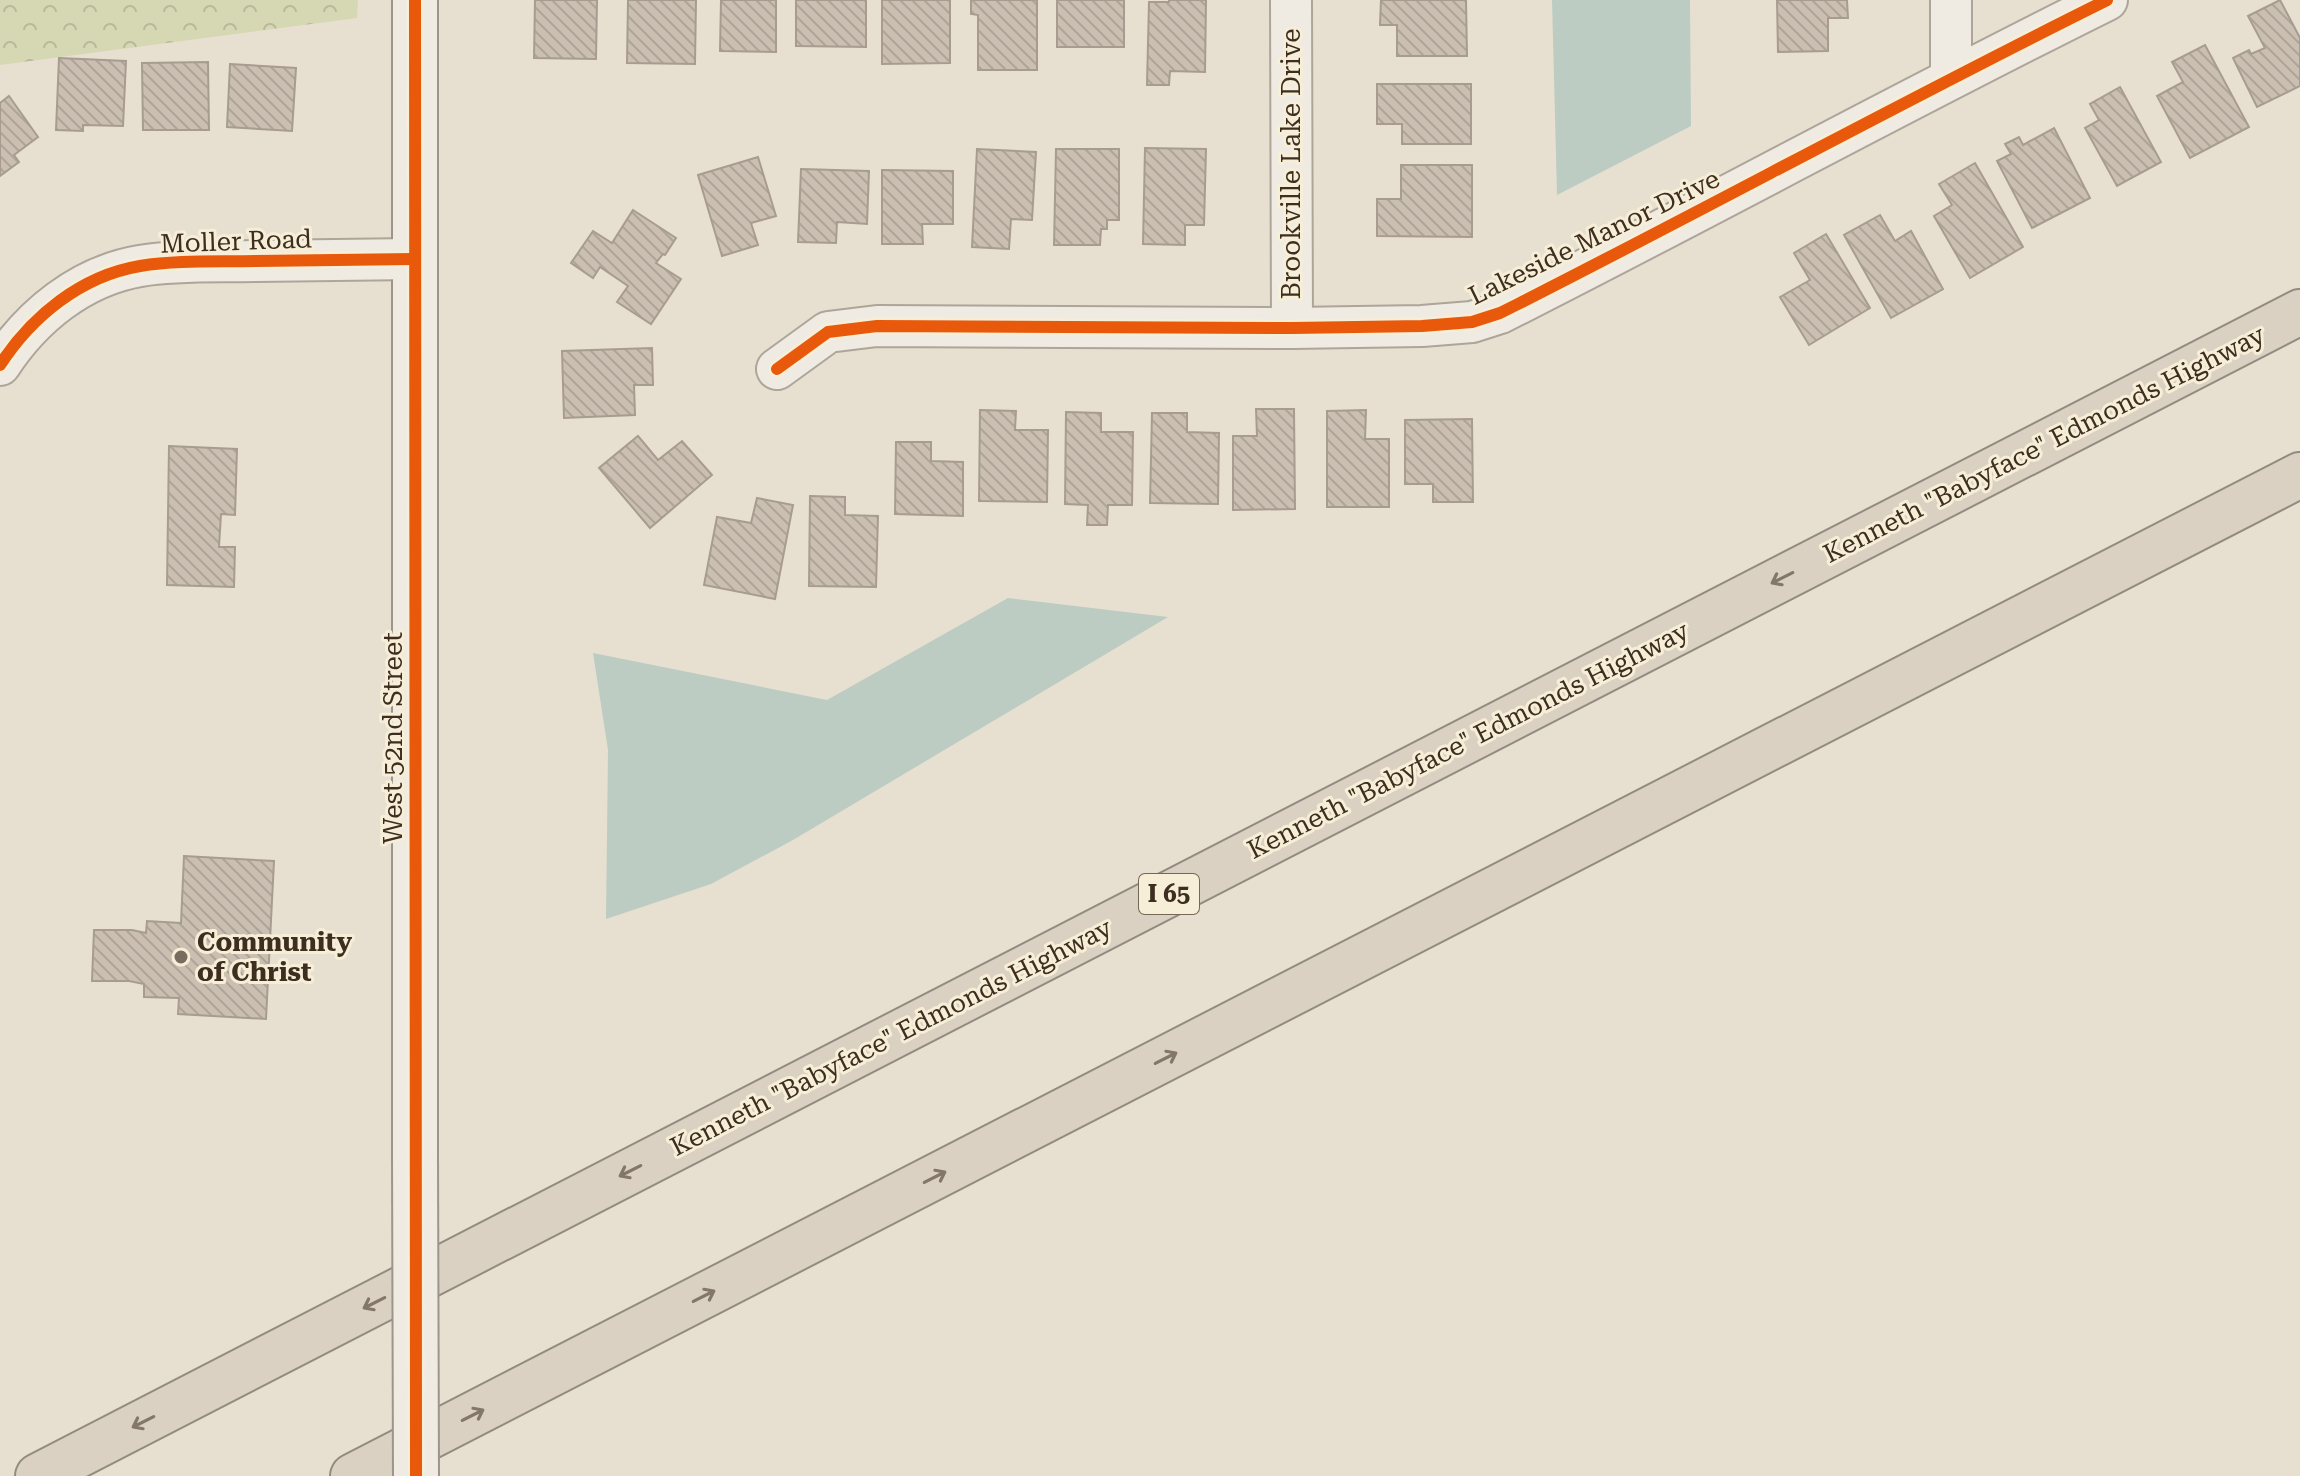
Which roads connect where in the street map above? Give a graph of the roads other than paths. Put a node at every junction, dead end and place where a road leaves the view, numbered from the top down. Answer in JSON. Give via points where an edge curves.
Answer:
{"nodes":[{"id":1,"x":415,"y":0,"type":"edge"},
{"id":2,"x":1291,"y":0,"type":"edge"},
{"id":3,"x":1951,"y":0,"type":"edge"},
{"id":4,"x":2107,"y":0,"type":"edge"},
{"id":5,"x":1951,"y":77,"type":"junction"},
{"id":6,"x":414,"y":259,"type":"junction"},
{"id":7,"x":2300,"y":312,"type":"edge"},
{"id":8,"x":1292,"y":328,"type":"junction"},
{"id":9,"x":0,"y":365,"type":"edge"},
{"id":10,"x":777,"y":369,"type":"dead end"},
{"id":11,"x":2300,"y":475,"type":"edge"},
{"id":12,"x":38,"y":1476,"type":"edge"},
{"id":13,"x":353,"y":1476,"type":"edge"},
{"id":14,"x":416,"y":1476,"type":"edge"}],
"edges":[{"from":1,"to":6,"type":"street","name":"West 52nd Street"},
{"from":2,"to":8,"type":"street","name":"Brookville Lake Drive"},
{"from":3,"to":5,"type":"street"},
{"from":4,"to":5,"type":"street","name":"Lakeside Manor Drive"},
{"from":5,"to":8,"type":"street","name":"Lakeside Manor Drive","via":[[1500,313],[1443,325]]},
{"from":6,"to":9,"type":"street","name":"Moller Road","via":[[132,268],[86,284],[44,312]]},
{"from":6,"to":14,"type":"street","name":"West 52nd Street","bridge":true},
{"from":7,"to":12,"type":"highway","name":"Kenneth \"Babyface\" Edmonds Highway","number":"I 65","one_way":true},
{"from":8,"to":10,"type":"street","name":"Lakeside Manor Drive","via":[[877,326],[828,332]]},
{"from":13,"to":11,"type":"highway","one_way":true}]}
